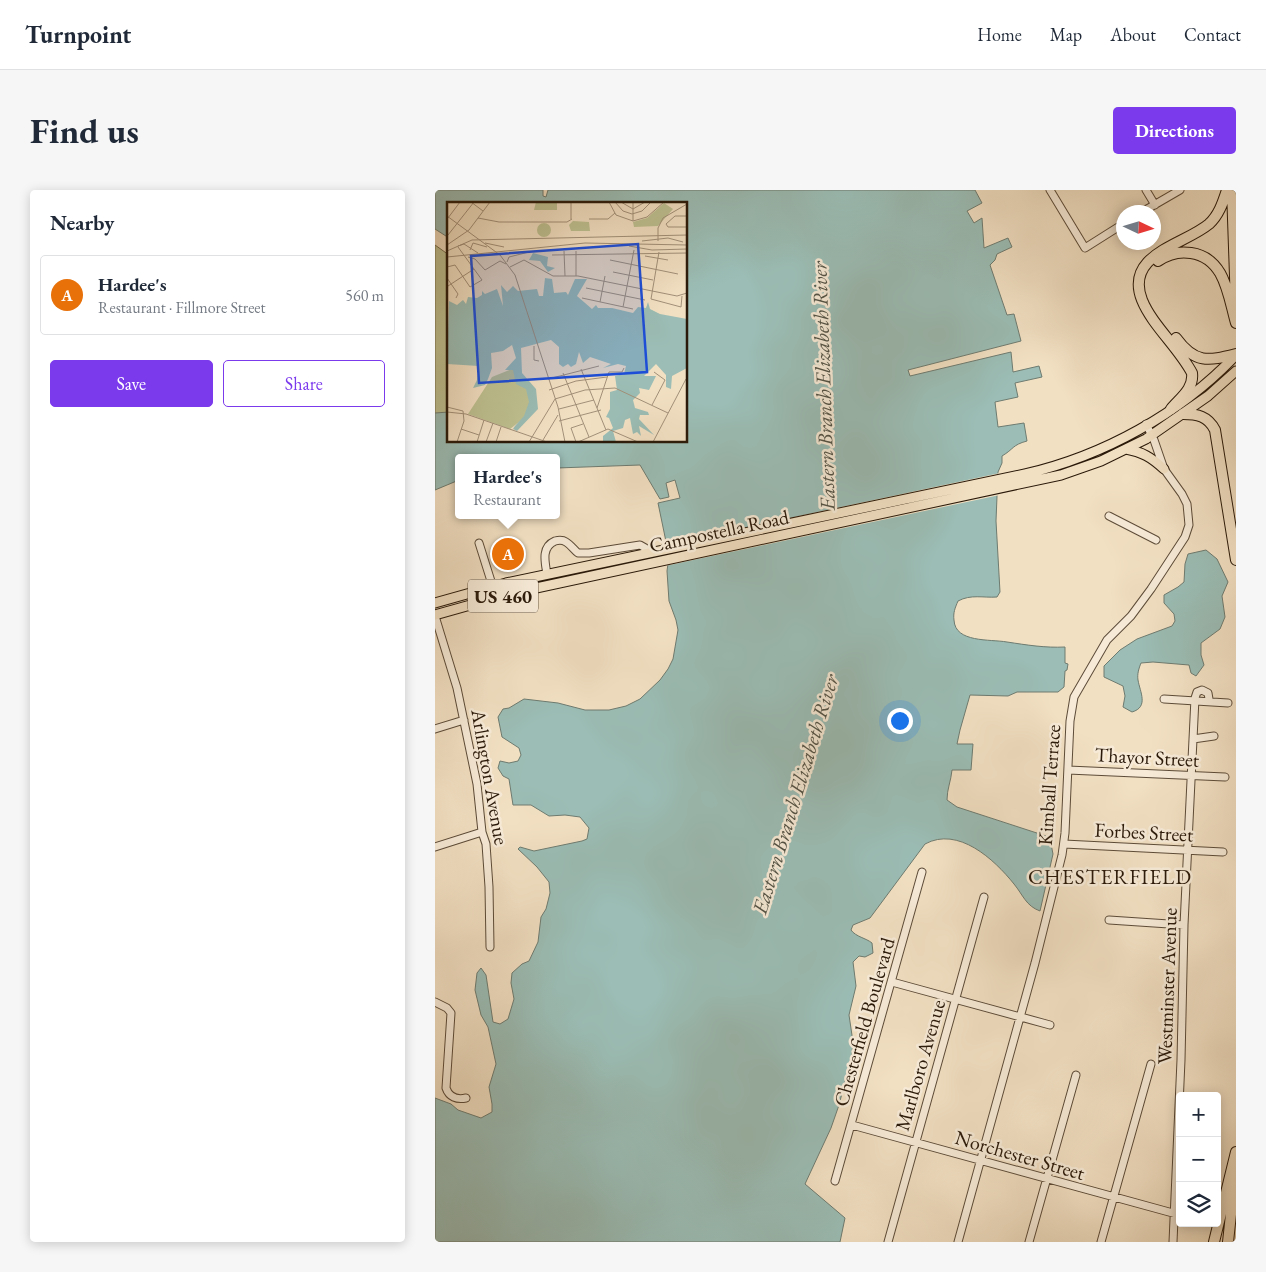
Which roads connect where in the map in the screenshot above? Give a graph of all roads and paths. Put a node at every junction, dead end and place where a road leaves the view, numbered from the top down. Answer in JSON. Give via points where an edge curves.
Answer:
{"nodes":[{"id":1,"x":1050,"y":190,"type":"edge"},
{"id":2,"x":1146,"y":190,"type":"edge"},
{"id":3,"x":1180,"y":190,"type":"edge"},
{"id":4,"x":1227,"y":190,"type":"edge"},
{"id":5,"x":1232,"y":190,"type":"edge"},
{"id":6,"x":1155,"y":205,"type":"joint"},
{"id":7,"x":1116,"y":228,"type":"edge"},
{"id":8,"x":1236,"y":306,"type":"edge"},
{"id":9,"x":1236,"y":323,"type":"edge"},
{"id":10,"x":1236,"y":354,"type":"edge"},
{"id":11,"x":1236,"y":371,"type":"edge"},
{"id":12,"x":1171,"y":409,"type":"junction"},
{"id":13,"x":1183,"y":414,"type":"junction"},
{"id":14,"x":1146,"y":424,"type":"junction"},
{"id":15,"x":1152,"y":434,"type":"junction"},
{"id":16,"x":1125,"y":449,"type":"junction"},
{"id":17,"x":1163,"y":469,"type":"junction"},
{"id":18,"x":1109,"y":516,"type":"dead end"},
{"id":19,"x":1156,"y":540,"type":"dead end"},
{"id":20,"x":479,"y":543,"type":"dead end"},
{"id":21,"x":647,"y":548,"type":"dead end"},
{"id":22,"x":1236,"y":560,"type":"edge"},
{"id":23,"x":547,"y":574,"type":"junction"},
{"id":24,"x":493,"y":586,"type":"junction"},
{"id":25,"x":496,"y":597,"type":"junction"},
{"id":26,"x":435,"y":603,"type":"edge"},
{"id":27,"x":435,"y":615,"type":"edge"},
{"id":28,"x":1164,"y":699,"type":"dead end"},
{"id":29,"x":1196,"y":701,"type":"junction"},
{"id":30,"x":1208,"y":701,"type":"junction"},
{"id":31,"x":1228,"y":703,"type":"dead end"},
{"id":32,"x":464,"y":720,"type":"junction"},
{"id":33,"x":435,"y":729,"type":"edge"},
{"id":34,"x":1214,"y":736,"type":"dead end"},
{"id":35,"x":1193,"y":739,"type":"junction"},
{"id":36,"x":1068,"y":770,"type":"junction"},
{"id":37,"x":1192,"y":776,"type":"junction"},
{"id":38,"x":1225,"y":777,"type":"dead end"},
{"id":39,"x":482,"y":832,"type":"junction"},
{"id":40,"x":1064,"y":844,"type":"junction"},
{"id":41,"x":435,"y":847,"type":"edge"},
{"id":42,"x":1188,"y":850,"type":"junction"},
{"id":43,"x":1223,"y":852,"type":"dead end"},
{"id":44,"x":922,"y":872,"type":"dead end"},
{"id":45,"x":984,"y":898,"type":"dead end"},
{"id":46,"x":1109,"y":920,"type":"dead end"},
{"id":47,"x":1184,"y":925,"type":"junction"},
{"id":48,"x":490,"y":947,"type":"dead end"},
{"id":49,"x":892,"y":982,"type":"junction"},
{"id":50,"x":955,"y":999,"type":"junction"},
{"id":51,"x":435,"y":1002,"type":"edge"},
{"id":52,"x":1020,"y":1016,"type":"junction"},
{"id":53,"x":1050,"y":1025,"type":"dead end"},
{"id":54,"x":1151,"y":1064,"type":"dead end"},
{"id":55,"x":1076,"y":1075,"type":"dead end"},
{"id":56,"x":466,"y":1098,"type":"dead end"},
{"id":57,"x":852,"y":1125,"type":"junction"},
{"id":58,"x":916,"y":1142,"type":"junction"},
{"id":59,"x":1236,"y":1152,"type":"edge"},
{"id":60,"x":980,"y":1160,"type":"junction"},
{"id":61,"x":1236,"y":1163,"type":"edge"},
{"id":62,"x":1047,"y":1179,"type":"junction"},
{"id":63,"x":835,"y":1181,"type":"dead end"},
{"id":64,"x":1178,"y":1182,"type":"edge"},
{"id":65,"x":1113,"y":1197,"type":"junction"},
{"id":66,"x":1176,"y":1215,"type":"edge"},
{"id":67,"x":1176,"y":1222,"type":"edge"},
{"id":68,"x":888,"y":1242,"type":"edge"},
{"id":69,"x":958,"y":1242,"type":"edge"},
{"id":70,"x":1029,"y":1242,"type":"edge"},
{"id":71,"x":1101,"y":1242,"type":"edge"},
{"id":72,"x":1173,"y":1242,"type":"edge"},
{"id":73,"x":1214,"y":1242,"type":"edge"},
{"id":74,"x":1228,"y":1242,"type":"edge"}],
"edges":[{"from":1,"to":7,"type":"street","via":[[1085,248]]},
{"from":2,"to":6,"type":"street"},
{"from":3,"to":6,"type":"street"},
{"from":4,"to":12,"type":"highway","via":[[1219,211],[1210,222],[1154,256],[1141,275],[1140,290],[1144,304],[1192,373],[1190,387]]},
{"from":5,"to":8,"type":"highway"},
{"from":9,"to":10,"type":"highway","via":[[1223,278],[1206,258],[1190,253],[1173,254],[1161,259],[1150,270],[1146,285],[1148,297],[1184,348],[1195,357],[1206,360]]},
{"from":10,"to":12,"type":"main road","number":"US 460"},
{"from":11,"to":13,"type":"main road","number":"US 460"},
{"from":12,"to":14,"type":"main road","number":"US 460"},
{"from":13,"to":15,"type":"main road","number":"US 460"},
{"from":13,"to":22,"type":"highway","via":[[1204,417],[1215,430]]},
{"from":14,"to":15,"type":"street","name":"Kimball Terrace"},
{"from":14,"to":23,"type":"main road","name":"Campostella Road","number":"US 460","via":[[1074,460],[1041,470]]},
{"from":15,"to":16,"type":"main road","number":"US 460"},
{"from":15,"to":17,"type":"street","name":"Kimball Terrace"},
{"from":16,"to":17,"type":"main road","via":[[1152,458]]},
{"from":16,"to":25,"type":"main road","name":"Campostella Road","number":"US 460","via":[[1085,467],[1044,480]]},
{"from":17,"to":36,"type":"street","name":"Kimball Terrace","via":[[1187,504],[1189,525],[1185,537],[1140,605],[1107,640],[1077,688],[1071,708]]},
{"from":18,"to":19,"type":"street"},
{"from":20,"to":24,"type":"street"},
{"from":21,"to":23,"type":"street","via":[[640,545],[578,553],[565,541],[557,540],[546,549]]},
{"from":23,"to":24,"type":"main road","name":"Campostella Road","number":"US 460"},
{"from":24,"to":25,"type":"street"},
{"from":24,"to":26,"type":"main road","name":"Campostella Road","number":"US 460"},
{"from":25,"to":27,"type":"main road","name":"Campostella Road","number":"US 460"},
{"from":27,"to":32,"type":"street","name":"Arlington Avenue"},
{"from":28,"to":29,"type":"street"},
{"from":29,"to":30,"type":"street"},
{"from":29,"to":30,"type":"street","via":[[1195,695],[1202,690],[1208,693]]},
{"from":29,"to":35,"type":"street","name":"Westminster Avenue"},
{"from":30,"to":31,"type":"street"},
{"from":32,"to":33,"type":"street"},
{"from":32,"to":39,"type":"street","name":"Arlington Avenue","via":[[477,784]]},
{"from":34,"to":35,"type":"street"},
{"from":35,"to":37,"type":"street","name":"Westminster Avenue"},
{"from":36,"to":37,"type":"street","name":"Thayor Street"},
{"from":36,"to":40,"type":"street","name":"Kimball Terrace"},
{"from":37,"to":38,"type":"street","name":"Thayor Street"},
{"from":37,"to":42,"type":"street","name":"Westminster Avenue"},
{"from":39,"to":41,"type":"street"},
{"from":39,"to":48,"type":"street","name":"Arlington Avenue","via":[[487,844]]},
{"from":40,"to":42,"type":"street","name":"Forbes Street"},
{"from":40,"to":52,"type":"street","name":"Kimball Terrace"},
{"from":42,"to":43,"type":"street","name":"Forbes Street"},
{"from":42,"to":47,"type":"street","name":"Westminster Avenue"},
{"from":44,"to":49,"type":"street","name":"Chesterfield Boulevard"},
{"from":45,"to":50,"type":"street","name":"Marlboro Avenue"},
{"from":46,"to":47,"type":"street"},
{"from":47,"to":64,"type":"street","name":"Westminster Avenue"},
{"from":49,"to":50,"type":"street"},
{"from":49,"to":57,"type":"street","name":"Chesterfield Boulevard"},
{"from":50,"to":52,"type":"street"},
{"from":50,"to":58,"type":"street","name":"Marlboro Avenue"},
{"from":51,"to":56,"type":"street","via":[[451,1014],[448,1092],[456,1098]]},
{"from":52,"to":53,"type":"street"},
{"from":52,"to":60,"type":"street","name":"Kimball Terrace"},
{"from":54,"to":65,"type":"street"},
{"from":55,"to":62,"type":"street"},
{"from":57,"to":58,"type":"street","name":"Norchester Street"},
{"from":57,"to":63,"type":"street","name":"Chesterfield Boulevard"},
{"from":58,"to":60,"type":"street","name":"Norchester Street"},
{"from":58,"to":68,"type":"street","name":"Marlboro Avenue"},
{"from":59,"to":73,"type":"highway"},
{"from":60,"to":62,"type":"street","name":"Norchester Street"},
{"from":60,"to":69,"type":"street","name":"Kimball Terrace"},
{"from":61,"to":74,"type":"highway"},
{"from":62,"to":65,"type":"street","name":"Norchester Street"},
{"from":62,"to":70,"type":"street"},
{"from":65,"to":66,"type":"street","name":"Norchester Street"},
{"from":65,"to":71,"type":"street"},
{"from":67,"to":72,"type":"street","name":"Westminster Avenue"}]}
